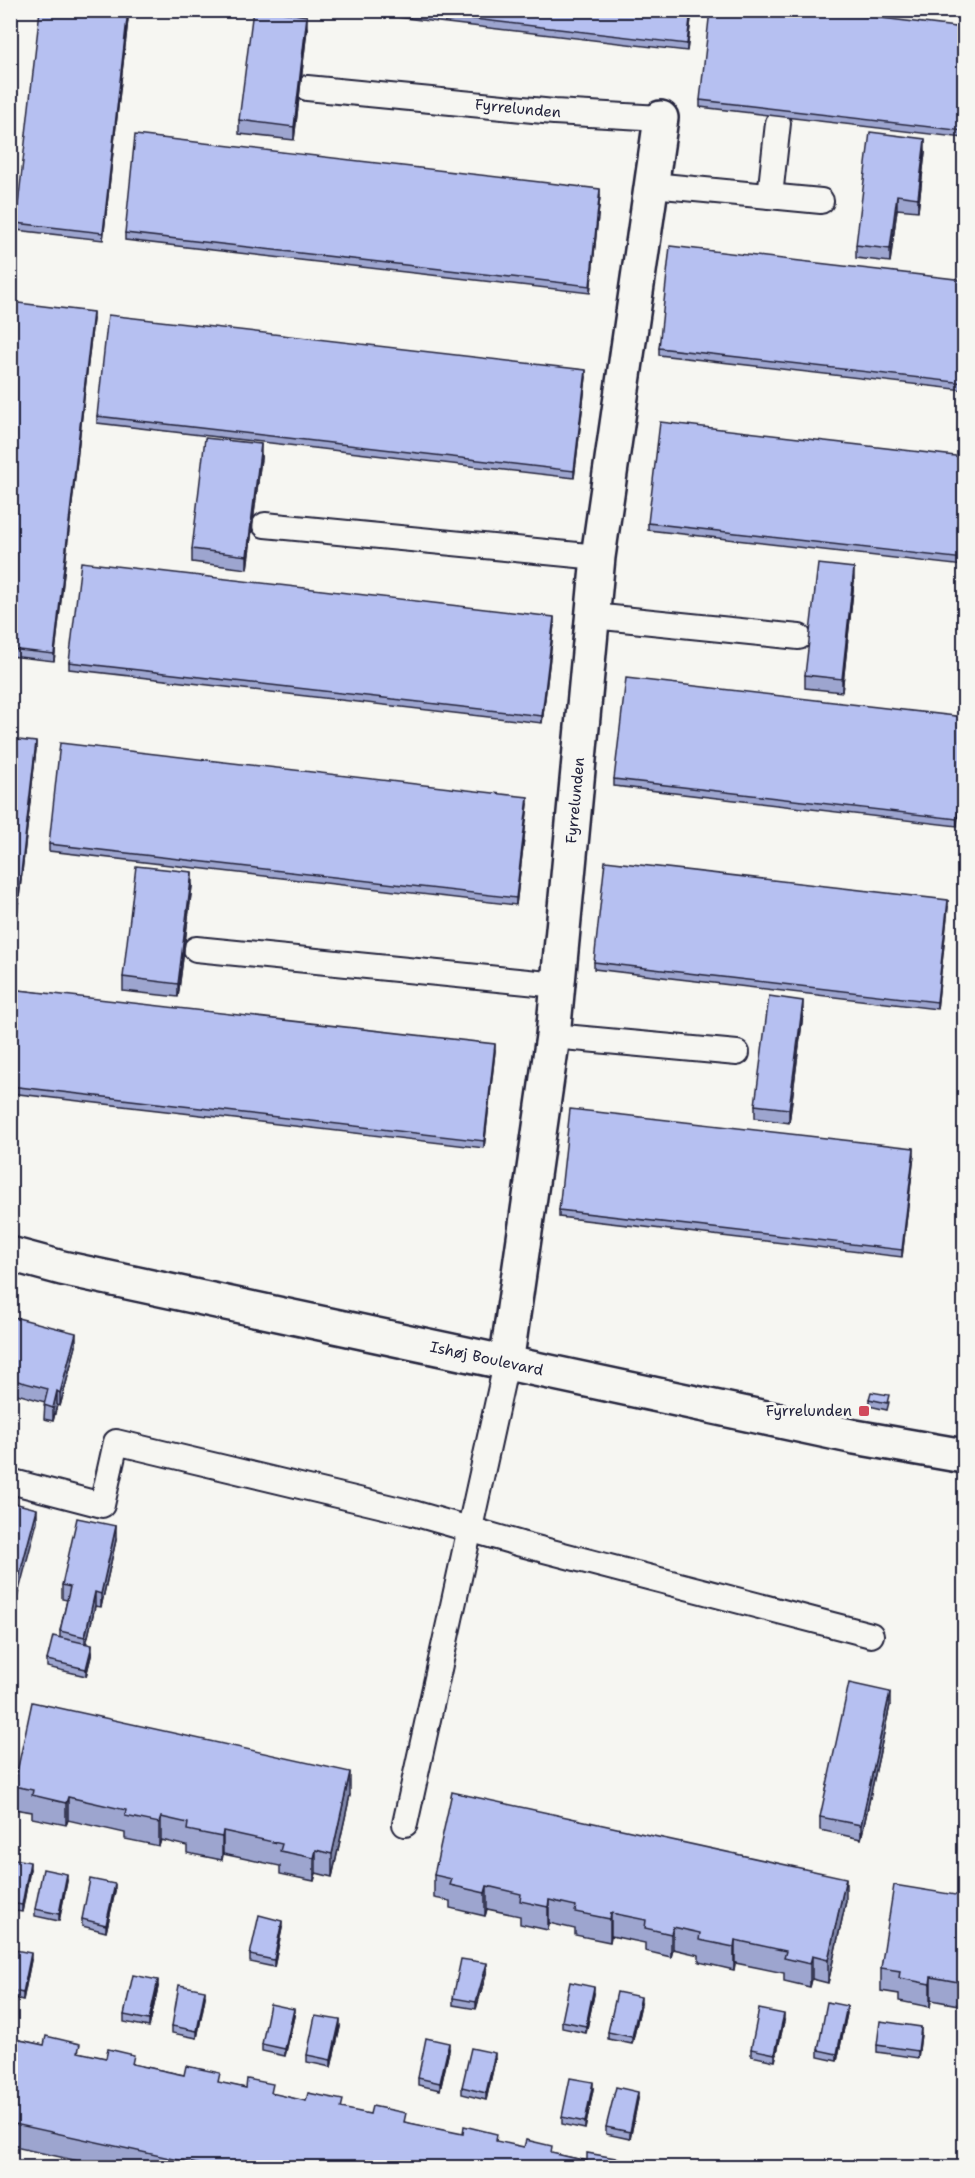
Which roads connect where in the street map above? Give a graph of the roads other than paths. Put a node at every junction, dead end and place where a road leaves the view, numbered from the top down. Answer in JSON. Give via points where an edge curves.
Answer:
{"nodes":[{"id":1,"x":307,"y":88,"type":"dead end"},
{"id":2,"x":661,"y":118,"type":"joint"},
{"id":3,"x":778,"y":123,"type":"dead end"},
{"id":4,"x":652,"y":185,"type":"junction"},
{"id":5,"x":770,"y":196,"type":"junction"},
{"id":6,"x":821,"y":201,"type":"dead end"},
{"id":7,"x":265,"y":525,"type":"dead end"},
{"id":8,"x":598,"y":557,"type":"junction"},
{"id":9,"x":593,"y":616,"type":"junction"},
{"id":10,"x":799,"y":637,"type":"dead end"},
{"id":11,"x":196,"y":949,"type":"dead end"},
{"id":12,"x":558,"y":985,"type":"junction"},
{"id":13,"x":553,"y":1036,"type":"junction"},
{"id":14,"x":737,"y":1053,"type":"dead end"},
{"id":15,"x":10,"y":1254,"type":"edge"},
{"id":16,"x":506,"y":1364,"type":"junction"},
{"id":17,"x":964,"y":1456,"type":"edge"},
{"id":18,"x":10,"y":1481,"type":"edge"},
{"id":19,"x":470,"y":1528,"type":"junction"},
{"id":20,"x":871,"y":1635,"type":"dead end"},
{"id":21,"x":405,"y":1824,"type":"dead end"}],
"edges":[{"from":1,"to":2,"type":"lane","name":"Fyrrelunden","via":[[554,112]]},
{"from":2,"to":4,"type":"street","name":"Fyrrelunden"},
{"from":3,"to":5,"type":"lane"},
{"from":4,"to":5,"type":"lane"},
{"from":4,"to":8,"type":"street","name":"Fyrrelunden"},
{"from":5,"to":6,"type":"lane"},
{"from":7,"to":8,"type":"lane"},
{"from":8,"to":9,"type":"street","name":"Fyrrelunden"},
{"from":9,"to":10,"type":"lane"},
{"from":9,"to":12,"type":"street","name":"Fyrrelunden"},
{"from":11,"to":12,"type":"lane"},
{"from":12,"to":13,"type":"street","name":"Fyrrelunden"},
{"from":13,"to":14,"type":"lane"},
{"from":13,"to":16,"type":"street","name":"Fyrrelunden"},
{"from":15,"to":16,"type":"street","name":"Ishøj Boulevard"},
{"from":16,"to":17,"type":"street","name":"Ishøj Boulevard"},
{"from":16,"to":19,"type":"lane"},
{"from":18,"to":19,"type":"lane","via":[[102,1505],[116,1442]]},
{"from":19,"to":20,"type":"lane"},
{"from":19,"to":21,"type":"lane"}]}
